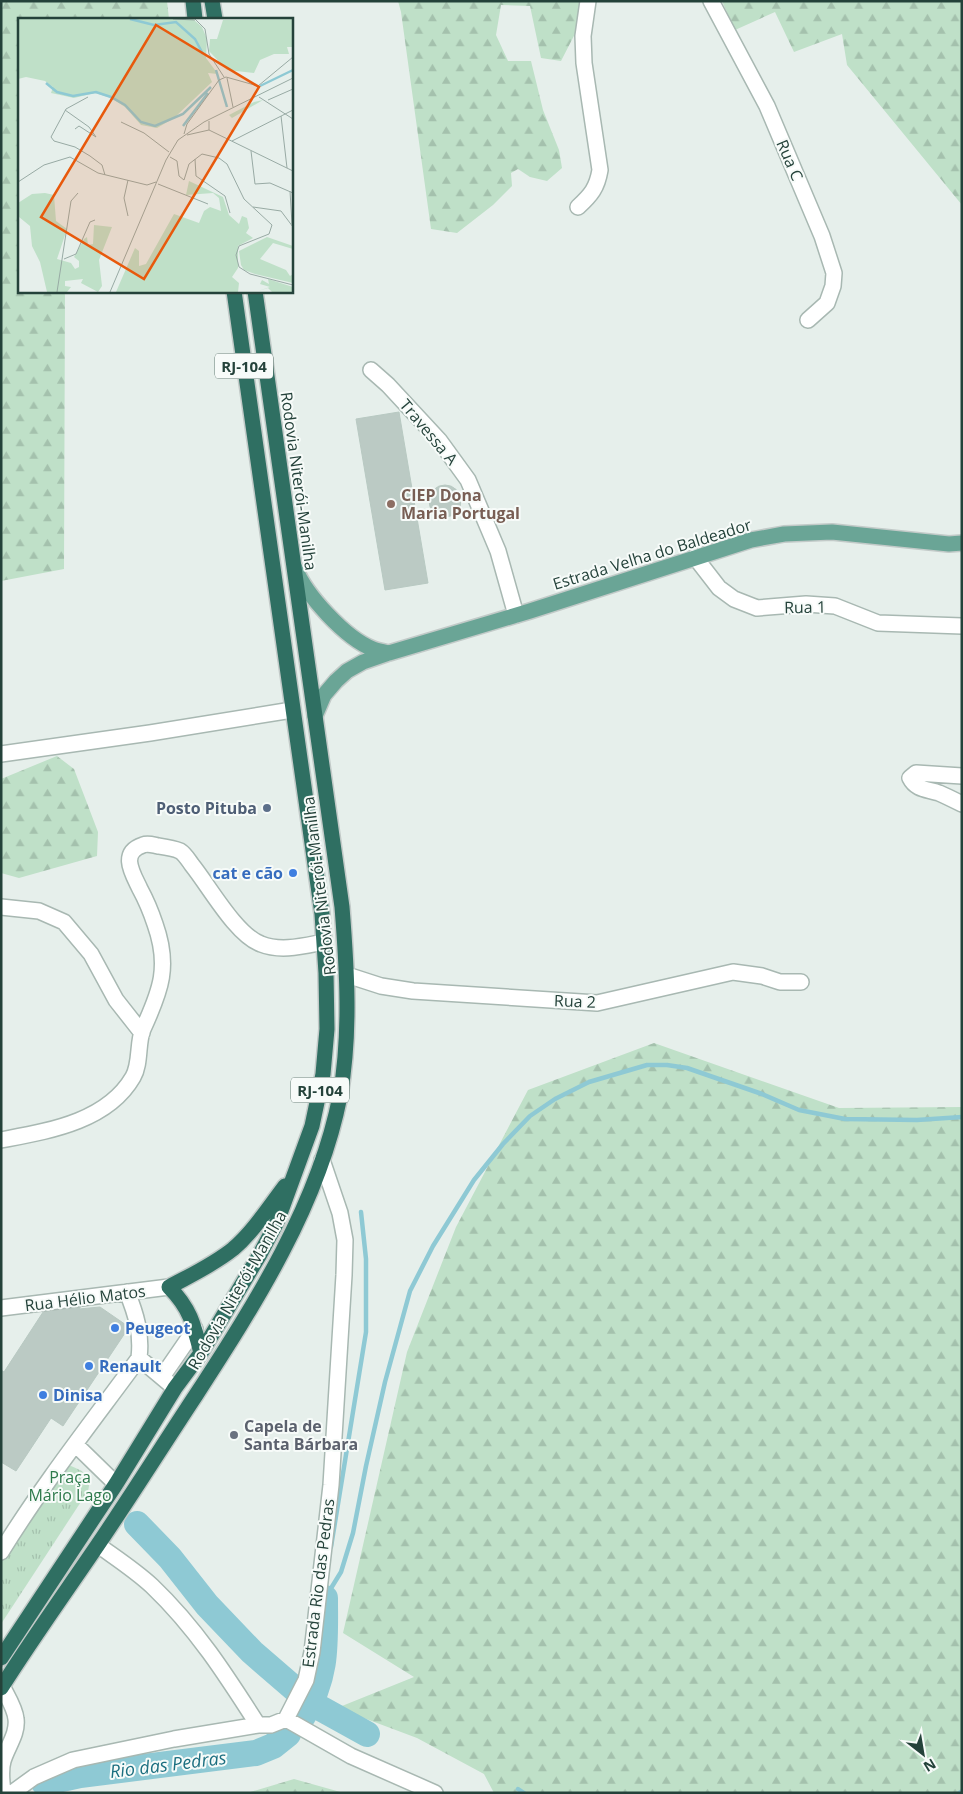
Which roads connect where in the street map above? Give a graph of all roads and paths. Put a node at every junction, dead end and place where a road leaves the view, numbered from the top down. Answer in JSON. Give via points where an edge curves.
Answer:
{"nodes":[{"id":1,"x":193,"y":1,"type":"edge"},
{"id":2,"x":212,"y":1,"type":"edge"},
{"id":3,"x":588,"y":1,"type":"edge"},
{"id":4,"x":712,"y":1,"type":"edge"},
{"id":5,"x":195,"y":18,"type":"edge"},
{"id":6,"x":215,"y":18,"type":"edge"},
{"id":7,"x":578,"y":207,"type":"dead end"},
{"id":8,"x":234,"y":292,"type":"edge"},
{"id":9,"x":255,"y":292,"type":"edge"},
{"id":10,"x":808,"y":320,"type":"dead end"},
{"id":11,"x":371,"y":370,"type":"dead end"},
{"id":12,"x":962,"y":544,"type":"edge"},
{"id":13,"x":695,"y":557,"type":"junction"},
{"id":14,"x":291,"y":559,"type":"junction"},
{"id":15,"x":516,"y":615,"type":"junction"},
{"id":16,"x":962,"y":626,"type":"edge"},
{"id":17,"x":389,"y":653,"type":"junction"},
{"id":18,"x":292,"y":710,"type":"junction"},
{"id":19,"x":315,"y":716,"type":"junction"},
{"id":20,"x":1,"y":754,"type":"edge"},
{"id":21,"x":962,"y":776,"type":"edge"},
{"id":22,"x":962,"y":804,"type":"edge"},
{"id":23,"x":1,"y":907,"type":"edge"},
{"id":24,"x":324,"y":942,"type":"junction"},
{"id":25,"x":347,"y":975,"type":"junction"},
{"id":26,"x":801,"y":982,"type":"dead end"},
{"id":27,"x":142,"y":1033,"type":"junction"},
{"id":28,"x":1,"y":1140,"type":"edge"},
{"id":29,"x":322,"y":1160,"type":"junction"},
{"id":30,"x":298,"y":1167,"type":"junction"},
{"id":31,"x":169,"y":1287,"type":"junction"},
{"id":32,"x":127,"y":1292,"type":"junction"},
{"id":33,"x":1,"y":1308,"type":"edge"},
{"id":34,"x":195,"y":1330,"type":"junction"},
{"id":35,"x":201,"y":1353,"type":"junction"},
{"id":36,"x":139,"y":1358,"type":"junction"},
{"id":37,"x":162,"y":1377,"type":"junction"},
{"id":38,"x":175,"y":1388,"type":"junction"},
{"id":39,"x":76,"y":1445,"type":"junction"},
{"id":40,"x":116,"y":1484,"type":"junction"},
{"id":41,"x":98,"y":1545,"type":"junction"},
{"id":42,"x":1,"y":1552,"type":"edge"},
{"id":43,"x":1,"y":1658,"type":"edge"},
{"id":44,"x":2,"y":1687,"type":"edge"},
{"id":45,"x":286,"y":1719,"type":"junction"},
{"id":46,"x":258,"y":1725,"type":"junction"},
{"id":47,"x":3,"y":1793,"type":"edge"},
{"id":48,"x":12,"y":1793,"type":"edge"},
{"id":49,"x":435,"y":1793,"type":"edge"}],
"edges":[{"from":1,"to":5,"type":"highway"},
{"from":2,"to":6,"type":"highway"},
{"from":3,"to":7,"type":"street","via":[[583,36],[584,63],[600,170],[598,184]]},
{"from":4,"to":10,"type":"street","name":"Rua C","via":[[767,106],[822,236],[834,273],[827,303]]},
{"from":8,"to":18,"type":"highway","name":"Rodovia Niterói-Manilha","number":"RJ-104"},
{"from":9,"to":14,"type":"highway","name":"Rodovia Niterói-Manilha","number":"RJ-104"},
{"from":11,"to":15,"type":"street","name":"Travessa A","via":[[439,440],[468,480],[498,551]]},
{"from":12,"to":13,"type":"main road","name":"Estrada Velha do Baldeador","via":[[832,532],[784,534],[750,540]]},
{"from":13,"to":15,"type":"main road","name":"Estrada Velha do Baldeador"},
{"from":13,"to":16,"type":"street","name":"Rua 1","via":[[719,588],[734,599],[757,608],[806,604],[835,606],[878,623]]},
{"from":14,"to":17,"type":"main road","via":[[300,580],[327,613],[358,641],[373,650]]},
{"from":14,"to":19,"type":"highway","name":"Rodovia Niterói-Manilha","number":"RJ-104"},
{"from":15,"to":17,"type":"main road","name":"Estrada Velha do Baldeador"},
{"from":17,"to":19,"type":"main road","name":"Estrada Velha do Baldeador","via":[[347,671],[324,695]]},
{"from":18,"to":20,"type":"street"},
{"from":18,"to":24,"type":"highway","name":"Rodovia Niterói-Manilha","number":"RJ-104"},
{"from":19,"to":25,"type":"highway","name":"Rodovia Niterói-Manilha","number":"RJ-104","via":[[342,907]]},
{"from":21,"to":22,"type":"street","via":[[916,773],[910,778],[922,789]]},
{"from":23,"to":27,"type":"street","via":[[39,911],[64,922],[91,954],[116,1000]]},
{"from":24,"to":27,"type":"street","via":[[279,948],[259,944],[235,925],[181,852],[146,844],[138,847],[131,853],[129,863],[156,925],[163,974]]},
{"from":24,"to":30,"type":"highway","name":"Rodovia Niterói-Manilha","number":"RJ-104","via":[[327,1029],[323,1074],[312,1126]]},
{"from":25,"to":26,"type":"street","name":"Rua 2","via":[[381,986],[413,991],[597,1003],[733,972],[780,982]]},
{"from":25,"to":29,"type":"highway","name":"Rodovia Niterói-Manilha","number":"RJ-104","via":[[345,1061]]},
{"from":27,"to":28,"type":"street","via":[[134,1076],[114,1101],[82,1120]]},
{"from":29,"to":41,"type":"highway","name":"Rodovia Niterói-Manilha","number":"RJ-104","via":[[289,1240],[239,1327]]},
{"from":29,"to":45,"type":"street","name":"Estrada Rio das Pedras","via":[[340,1213],[345,1240],[331,1485],[312,1652],[306,1680]]},
{"from":30,"to":31,"type":"highway","via":[[234,1249]]},
{"from":30,"to":35,"type":"highway","name":"Rodovia Niterói-Manilha","number":"RJ-104","via":[[277,1222]]},
{"from":31,"to":32,"type":"street","name":"Rua Hélio Matos"},
{"from":31,"to":34,"type":"highway","via":[[186,1306]]},
{"from":32,"to":33,"type":"street","name":"Rua Hélio Matos"},
{"from":32,"to":36,"type":"street","via":[[139,1325]]},
{"from":34,"to":35,"type":"highway"},
{"from":34,"to":37,"type":"street"},
{"from":35,"to":38,"type":"highway","name":"Rodovia Niterói-Manilha","number":"RJ-104"},
{"from":36,"to":37,"type":"street"},
{"from":36,"to":39,"type":"street"},
{"from":37,"to":38,"type":"street"},
{"from":38,"to":40,"type":"highway","name":"Rodovia Niterói-Manilha","number":"RJ-104"},
{"from":39,"to":40,"type":"street"},
{"from":39,"to":42,"type":"street","via":[[56,1469]]},
{"from":40,"to":43,"type":"highway","name":"Rodovia Niterói-Manilha","number":"RJ-104"},
{"from":41,"to":44,"type":"highway","name":"Rodovia Niterói-Manilha","number":"RJ-104"},
{"from":41,"to":46,"type":"street","via":[[152,1586],[196,1634]]},
{"from":44,"to":47,"type":"street","via":[[16,1717],[16,1727],[1,1769]]},
{"from":45,"to":46,"type":"street","via":[[272,1725]]},
{"from":45,"to":49,"type":"street","via":[[350,1756]]},
{"from":46,"to":48,"type":"street","via":[[174,1738],[73,1760],[34,1777]]}]}
